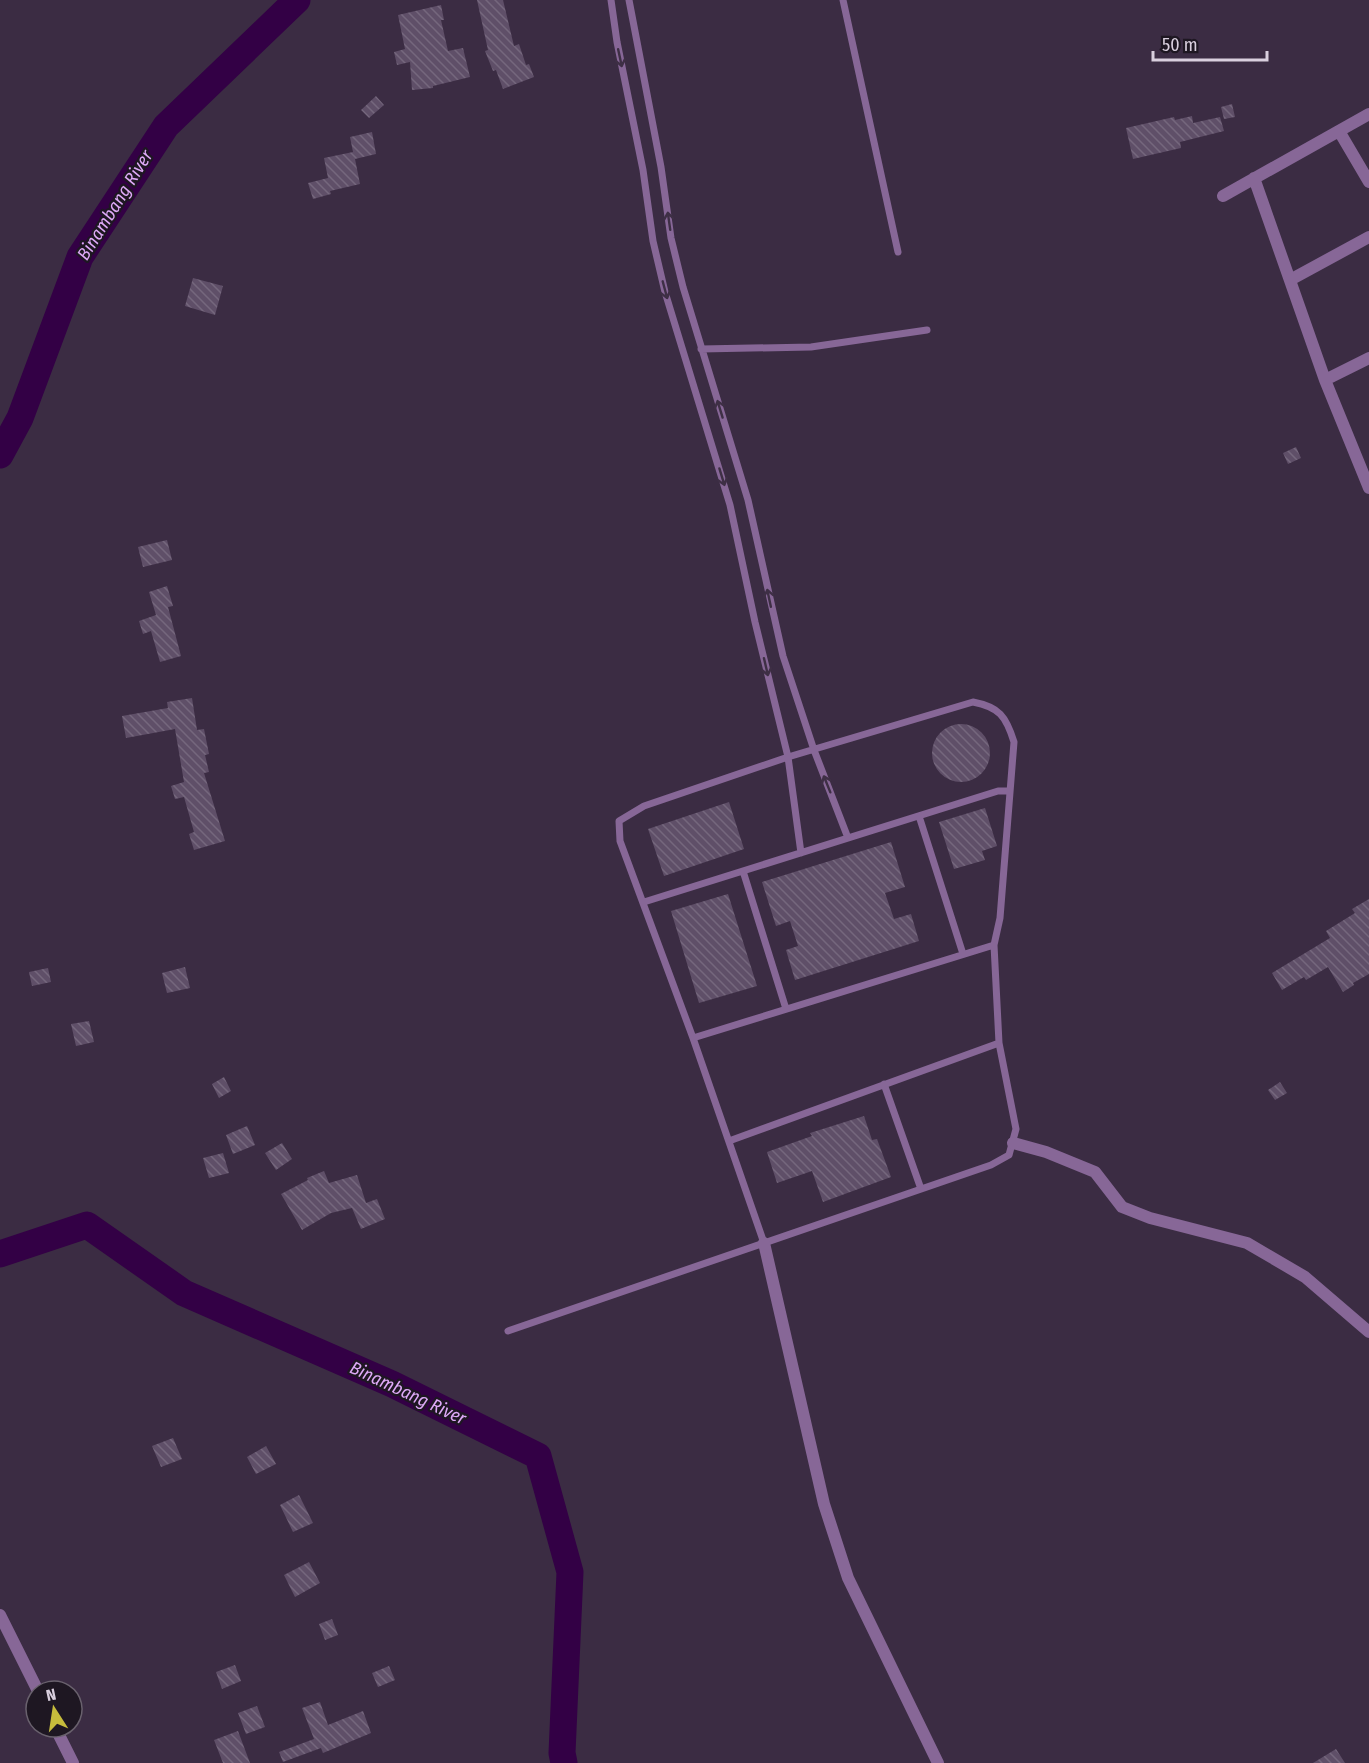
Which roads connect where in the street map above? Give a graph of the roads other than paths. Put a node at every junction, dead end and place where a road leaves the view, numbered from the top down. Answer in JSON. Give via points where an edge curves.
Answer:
{"nodes":[{"id":1,"x":611,"y":0,"type":"edge"},
{"id":2,"x":629,"y":0,"type":"edge"},
{"id":3,"x":843,"y":0,"type":"edge"},
{"id":4,"x":1369,"y":114,"type":"edge"},
{"id":5,"x":1339,"y":131,"type":"junction"},
{"id":6,"x":1254,"y":178,"type":"junction"},
{"id":7,"x":1369,"y":182,"type":"edge"},
{"id":8,"x":1223,"y":196,"type":"dead end"},
{"id":9,"x":1369,"y":237,"type":"edge"},
{"id":10,"x":898,"y":252,"type":"dead end"},
{"id":11,"x":1290,"y":280,"type":"junction"},
{"id":12,"x":927,"y":330,"type":"dead end"},
{"id":13,"x":701,"y":349,"type":"junction"},
{"id":14,"x":1369,"y":358,"type":"edge"},
{"id":15,"x":1325,"y":380,"type":"junction"},
{"id":16,"x":1369,"y":488,"type":"edge"},
{"id":17,"x":814,"y":750,"type":"junction"},
{"id":18,"x":788,"y":757,"type":"junction"},
{"id":19,"x":1010,"y":791,"type":"junction"},
{"id":20,"x":919,"y":816,"type":"junction"},
{"id":21,"x":848,"y":838,"type":"junction"},
{"id":22,"x":801,"y":853,"type":"junction"},
{"id":23,"x":743,"y":871,"type":"junction"},
{"id":24,"x":644,"y":902,"type":"junction"},
{"id":25,"x":994,"y":945,"type":"junction"},
{"id":26,"x":963,"y":954,"type":"junction"},
{"id":27,"x":786,"y":1009,"type":"junction"},
{"id":28,"x":693,"y":1038,"type":"junction"},
{"id":29,"x":999,"y":1043,"type":"junction"},
{"id":30,"x":884,"y":1084,"type":"junction"},
{"id":31,"x":729,"y":1141,"type":"junction"},
{"id":32,"x":1013,"y":1143,"type":"junction"},
{"id":33,"x":921,"y":1189,"type":"junction"},
{"id":34,"x":764,"y":1243,"type":"junction"},
{"id":35,"x":508,"y":1331,"type":"dead end"},
{"id":36,"x":1369,"y":1332,"type":"edge"},
{"id":37,"x":0,"y":1615,"type":"edge"},
{"id":38,"x":32,"y":1679,"type":"edge"},
{"id":39,"x":62,"y":1739,"type":"edge"},
{"id":40,"x":73,"y":1763,"type":"edge"},
{"id":41,"x":938,"y":1763,"type":"edge"}],
"edges":[{"from":1,"to":18,"type":"lane","one_way":true,"via":[[653,242],[730,505]]},
{"from":13,"to":2,"type":"lane","one_way":true,"via":[[671,238]]},
{"from":3,"to":10,"type":"lane"},
{"from":4,"to":5,"type":"street"},
{"from":5,"to":6,"type":"street"},
{"from":5,"to":7,"type":"street"},
{"from":6,"to":8,"type":"street"},
{"from":6,"to":11,"type":"street"},
{"from":9,"to":11,"type":"street"},
{"from":11,"to":15,"type":"street"},
{"from":12,"to":13,"type":"lane","via":[[811,347]]},
{"from":17,"to":13,"type":"lane","one_way":true,"via":[[783,656],[748,500]]},
{"from":14,"to":15,"type":"street"},
{"from":15,"to":16,"type":"street"},
{"from":17,"to":18,"type":"lane"},
{"from":17,"to":19,"type":"lane","via":[[973,702],[992,705],[1008,724],[1014,742]]},
{"from":21,"to":17,"type":"lane","one_way":true},
{"from":18,"to":22,"type":"lane"},
{"from":18,"to":24,"type":"lane","via":[[644,806],[619,821],[620,841]]},
{"from":19,"to":20,"type":"lane","via":[[998,791]]},
{"from":19,"to":25,"type":"lane","via":[[1000,918]]},
{"from":20,"to":21,"type":"lane"},
{"from":20,"to":26,"type":"lane"},
{"from":21,"to":22,"type":"lane"},
{"from":22,"to":23,"type":"lane"},
{"from":23,"to":24,"type":"lane"},
{"from":23,"to":27,"type":"lane"},
{"from":24,"to":28,"type":"lane"},
{"from":25,"to":26,"type":"lane"},
{"from":25,"to":29,"type":"lane"},
{"from":26,"to":27,"type":"lane"},
{"from":27,"to":28,"type":"lane"},
{"from":28,"to":31,"type":"lane"},
{"from":29,"to":30,"type":"lane"},
{"from":29,"to":32,"type":"lane","via":[[1016,1129]]},
{"from":30,"to":31,"type":"lane"},
{"from":30,"to":33,"type":"lane"},
{"from":31,"to":34,"type":"lane"},
{"from":32,"to":33,"type":"lane","via":[[1009,1155],[991,1165]]},
{"from":32,"to":36,"type":"street","via":[[1095,1172],[1122,1208],[1247,1243],[1305,1277]]},
{"from":33,"to":34,"type":"lane"},
{"from":34,"to":35,"type":"lane"},
{"from":34,"to":41,"type":"street","via":[[824,1504],[848,1578]]},
{"from":37,"to":38,"type":"street"},
{"from":39,"to":40,"type":"street"}]}
